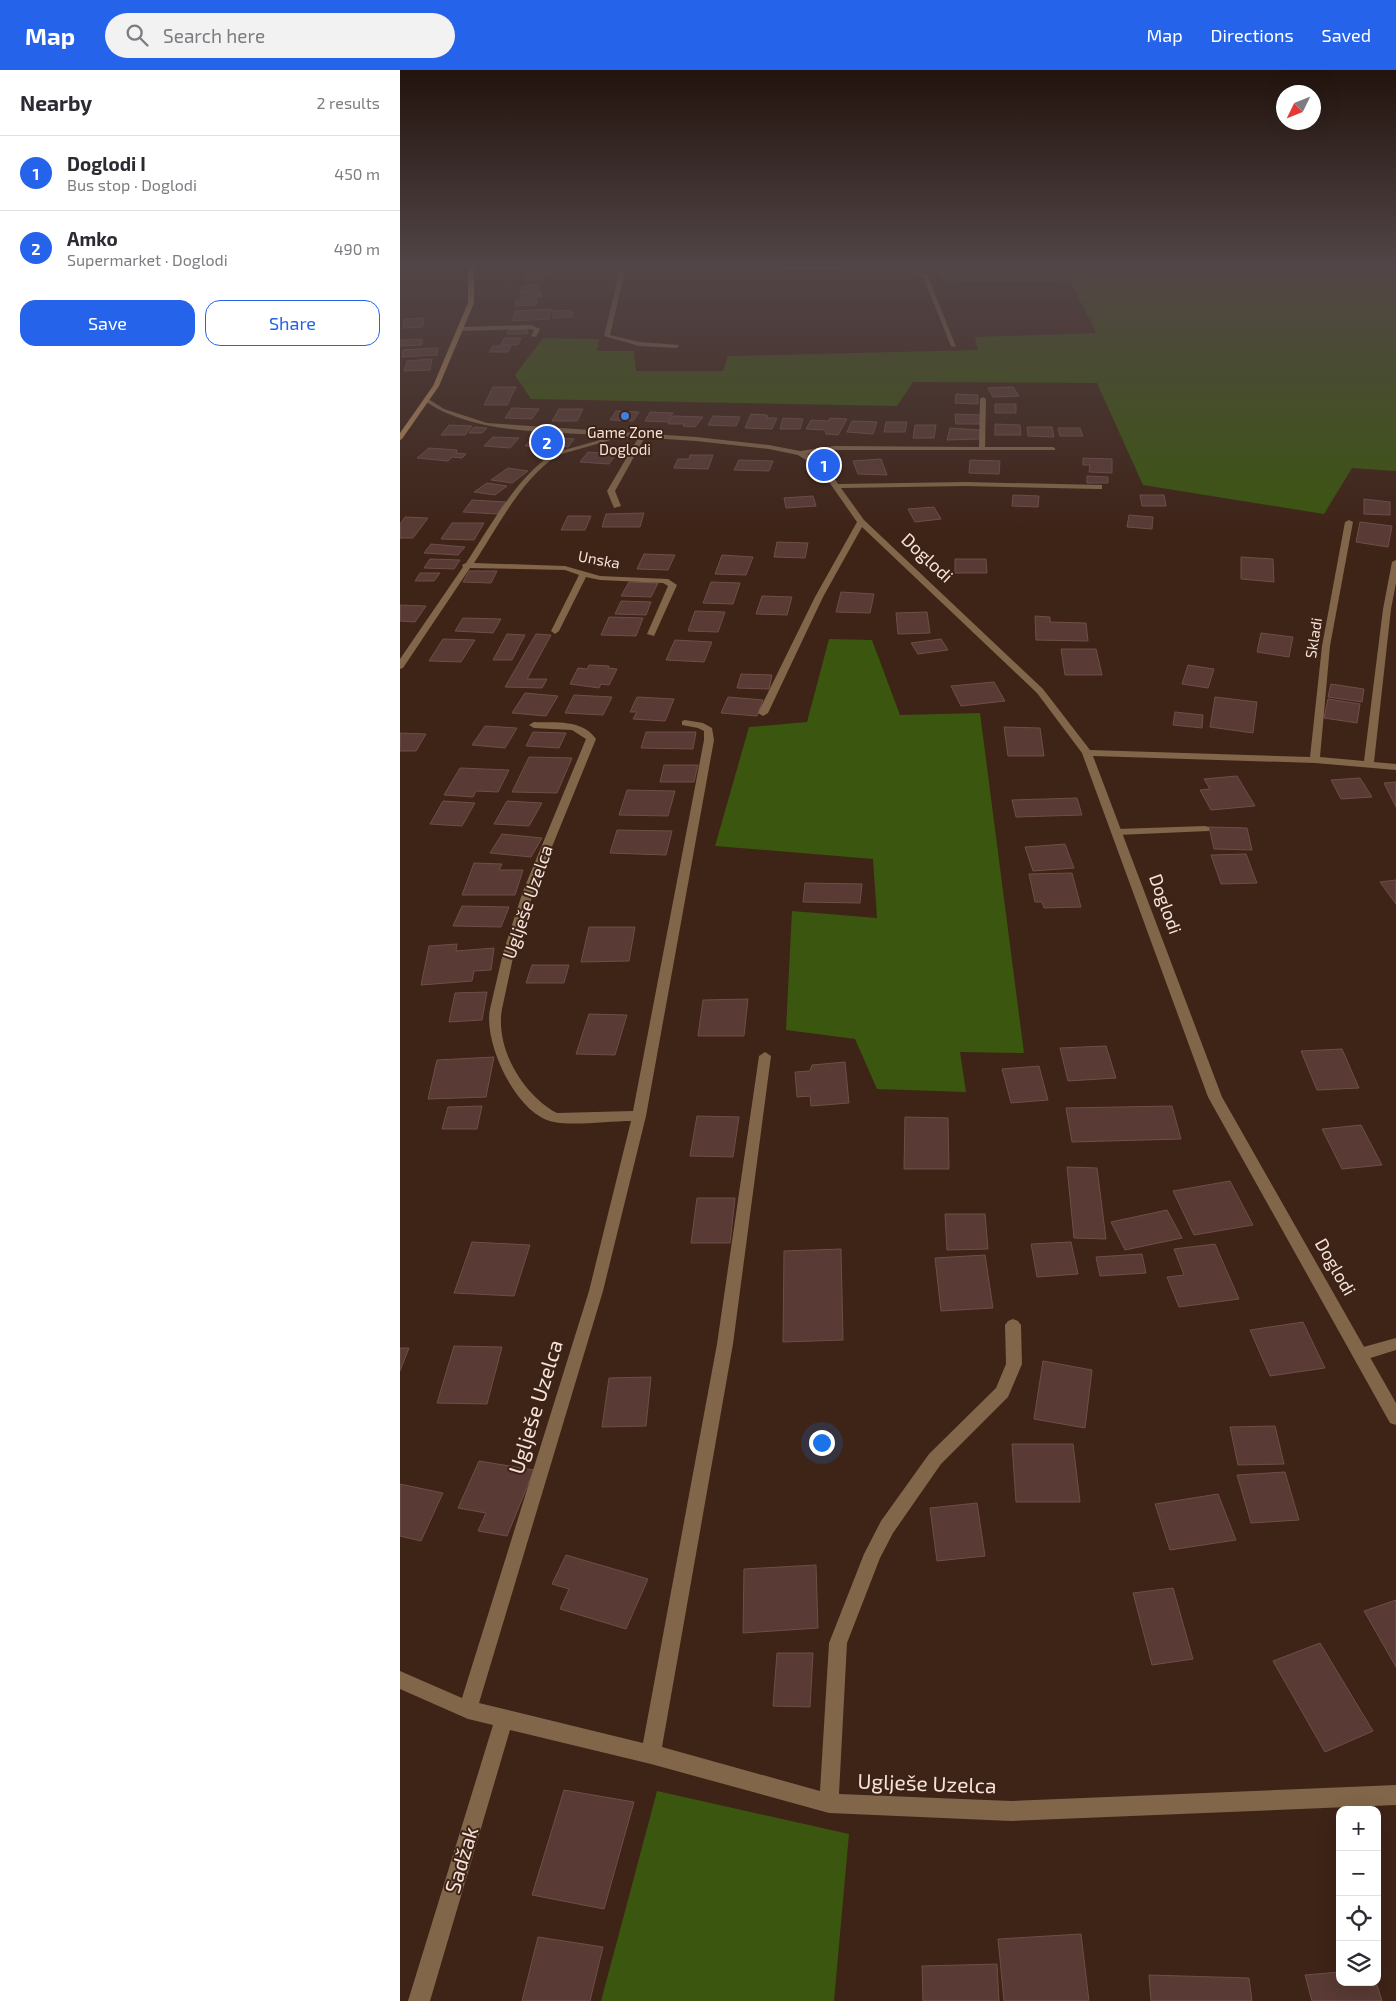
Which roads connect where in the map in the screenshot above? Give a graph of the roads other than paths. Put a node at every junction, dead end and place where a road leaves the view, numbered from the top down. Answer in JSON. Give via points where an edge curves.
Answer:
{"nodes":[{"id":1,"x":448,"y":355,"type":"edge"},
{"id":2,"x":983,"y":399,"type":"dead end"},
{"id":3,"x":428,"y":401,"type":"junction"},
{"id":4,"x":626,"y":434,"type":"junction"},
{"id":5,"x":643,"y":435,"type":"junction"},
{"id":6,"x":400,"y":438,"type":"edge"},
{"id":7,"x":982,"y":448,"type":"junction"},
{"id":8,"x":1053,"y":449,"type":"dead end"},
{"id":9,"x":800,"y":453,"type":"junction"},
{"id":10,"x":836,"y":486,"type":"junction"},
{"id":11,"x":1099,"y":487,"type":"dead end"},
{"id":12,"x":616,"y":506,"type":"dead end"},
{"id":13,"x":861,"y":522,"type":"junction"},
{"id":14,"x":1349,"y":522,"type":"dead end"},
{"id":15,"x":1396,"y":562,"type":"edge"},
{"id":16,"x":466,"y":565,"type":"junction"},
{"id":17,"x":584,"y":573,"type":"junction"},
{"id":18,"x":555,"y":631,"type":"dead end"},
{"id":19,"x":651,"y":634,"type":"dead end"},
{"id":20,"x":400,"y":666,"type":"edge"},
{"id":21,"x":763,"y":713,"type":"dead end"},
{"id":22,"x":685,"y":723,"type":"dead end"},
{"id":23,"x":534,"y":724,"type":"dead end"},
{"id":24,"x":1087,"y":753,"type":"junction"},
{"id":25,"x":1315,"y":760,"type":"junction"},
{"id":26,"x":1369,"y":765,"type":"junction"},
{"id":27,"x":1396,"y":767,"type":"edge"},
{"id":28,"x":1205,"y":829,"type":"dead end"},
{"id":29,"x":1117,"y":832,"type":"junction"},
{"id":30,"x":765,"y":1056,"type":"dead end"},
{"id":31,"x":639,"y":1116,"type":"junction"},
{"id":32,"x":1013,"y":1325,"type":"dead end"},
{"id":33,"x":1396,"y":1344,"type":"edge"},
{"id":34,"x":1361,"y":1354,"type":"junction"},
{"id":35,"x":1396,"y":1418,"type":"edge"},
{"id":36,"x":400,"y":1680,"type":"edge"},
{"id":37,"x":468,"y":1710,"type":"junction"},
{"id":38,"x":504,"y":1719,"type":"junction"},
{"id":39,"x":651,"y":1754,"type":"junction"},
{"id":40,"x":1396,"y":1795,"type":"edge"},
{"id":41,"x":829,"y":1803,"type":"junction"},
{"id":42,"x":419,"y":2001,"type":"edge"}],
"edges":[{"from":1,"to":3,"type":"main road"},
{"from":2,"to":7,"type":"street"},
{"from":3,"to":4,"type":"street","name":"Doglodi","via":[[442,410],[486,425]]},
{"from":3,"to":6,"type":"main road"},
{"from":4,"to":5,"type":"street","name":"Doglodi"},
{"from":4,"to":16,"type":"street","via":[[548,459],[520,488]]},
{"from":5,"to":9,"type":"street","name":"Doglodi"},
{"from":5,"to":12,"type":"street","via":[[611,491]]},
{"from":7,"to":8,"type":"street","name":"Doglodi"},
{"from":7,"to":9,"type":"street","name":"Doglodi","via":[[834,448]]},
{"from":9,"to":10,"type":"street","name":"Doglodi","via":[[823,467]]},
{"from":10,"to":11,"type":"street"},
{"from":10,"to":13,"type":"street","name":"Doglodi"},
{"from":13,"to":21,"type":"street","via":[[819,597]]},
{"from":13,"to":24,"type":"street","name":"Doglodi","via":[[1040,691]]},
{"from":14,"to":25,"type":"street","name":"Skladi","via":[[1326,646]]},
{"from":15,"to":26,"type":"street","via":[[1387,609]]},
{"from":16,"to":17,"type":"street","name":"Unska","via":[[565,568]]},
{"from":16,"to":20,"type":"street"},
{"from":17,"to":18,"type":"street"},
{"from":17,"to":19,"type":"street","name":"Unska","via":[[600,578],[673,585]]},
{"from":22,"to":31,"type":"street","name":"Uglješe Uzelca","via":[[706,727],[709,740]]},
{"from":23,"to":31,"type":"street","name":"Uglješe Uzelca","via":[[580,728],[588,732],[591,739],[508,950],[494,1022],[503,1055],[519,1088],[542,1113],[555,1118]]},
{"from":24,"to":25,"type":"street"},
{"from":24,"to":29,"type":"street","name":"Doglodi"},
{"from":25,"to":26,"type":"street"},
{"from":26,"to":27,"type":"street"},
{"from":28,"to":29,"type":"street"},
{"from":29,"to":34,"type":"street","name":"Doglodi","via":[[1215,1097]]},
{"from":30,"to":39,"type":"street","via":[[725,1344]]},
{"from":31,"to":37,"type":"street","name":"Uglješe Uzelca","via":[[596,1292]]},
{"from":32,"to":41,"type":"street","via":[[1014,1364],[1002,1392],[935,1459],[887,1527],[838,1642]]},
{"from":33,"to":34,"type":"street"},
{"from":34,"to":35,"type":"street","name":"Doglodi"},
{"from":36,"to":37,"type":"street","name":"Uglješe Uzelca"},
{"from":37,"to":38,"type":"street","name":"Uglješe Uzelca"},
{"from":38,"to":39,"type":"street","name":"Uglješe Uzelca"},
{"from":38,"to":42,"type":"street","name":"Sadžak"},
{"from":39,"to":41,"type":"street","name":"Uglješe Uzelca"},
{"from":40,"to":41,"type":"street","name":"Uglješe Uzelca","via":[[1011,1811]]}]}
